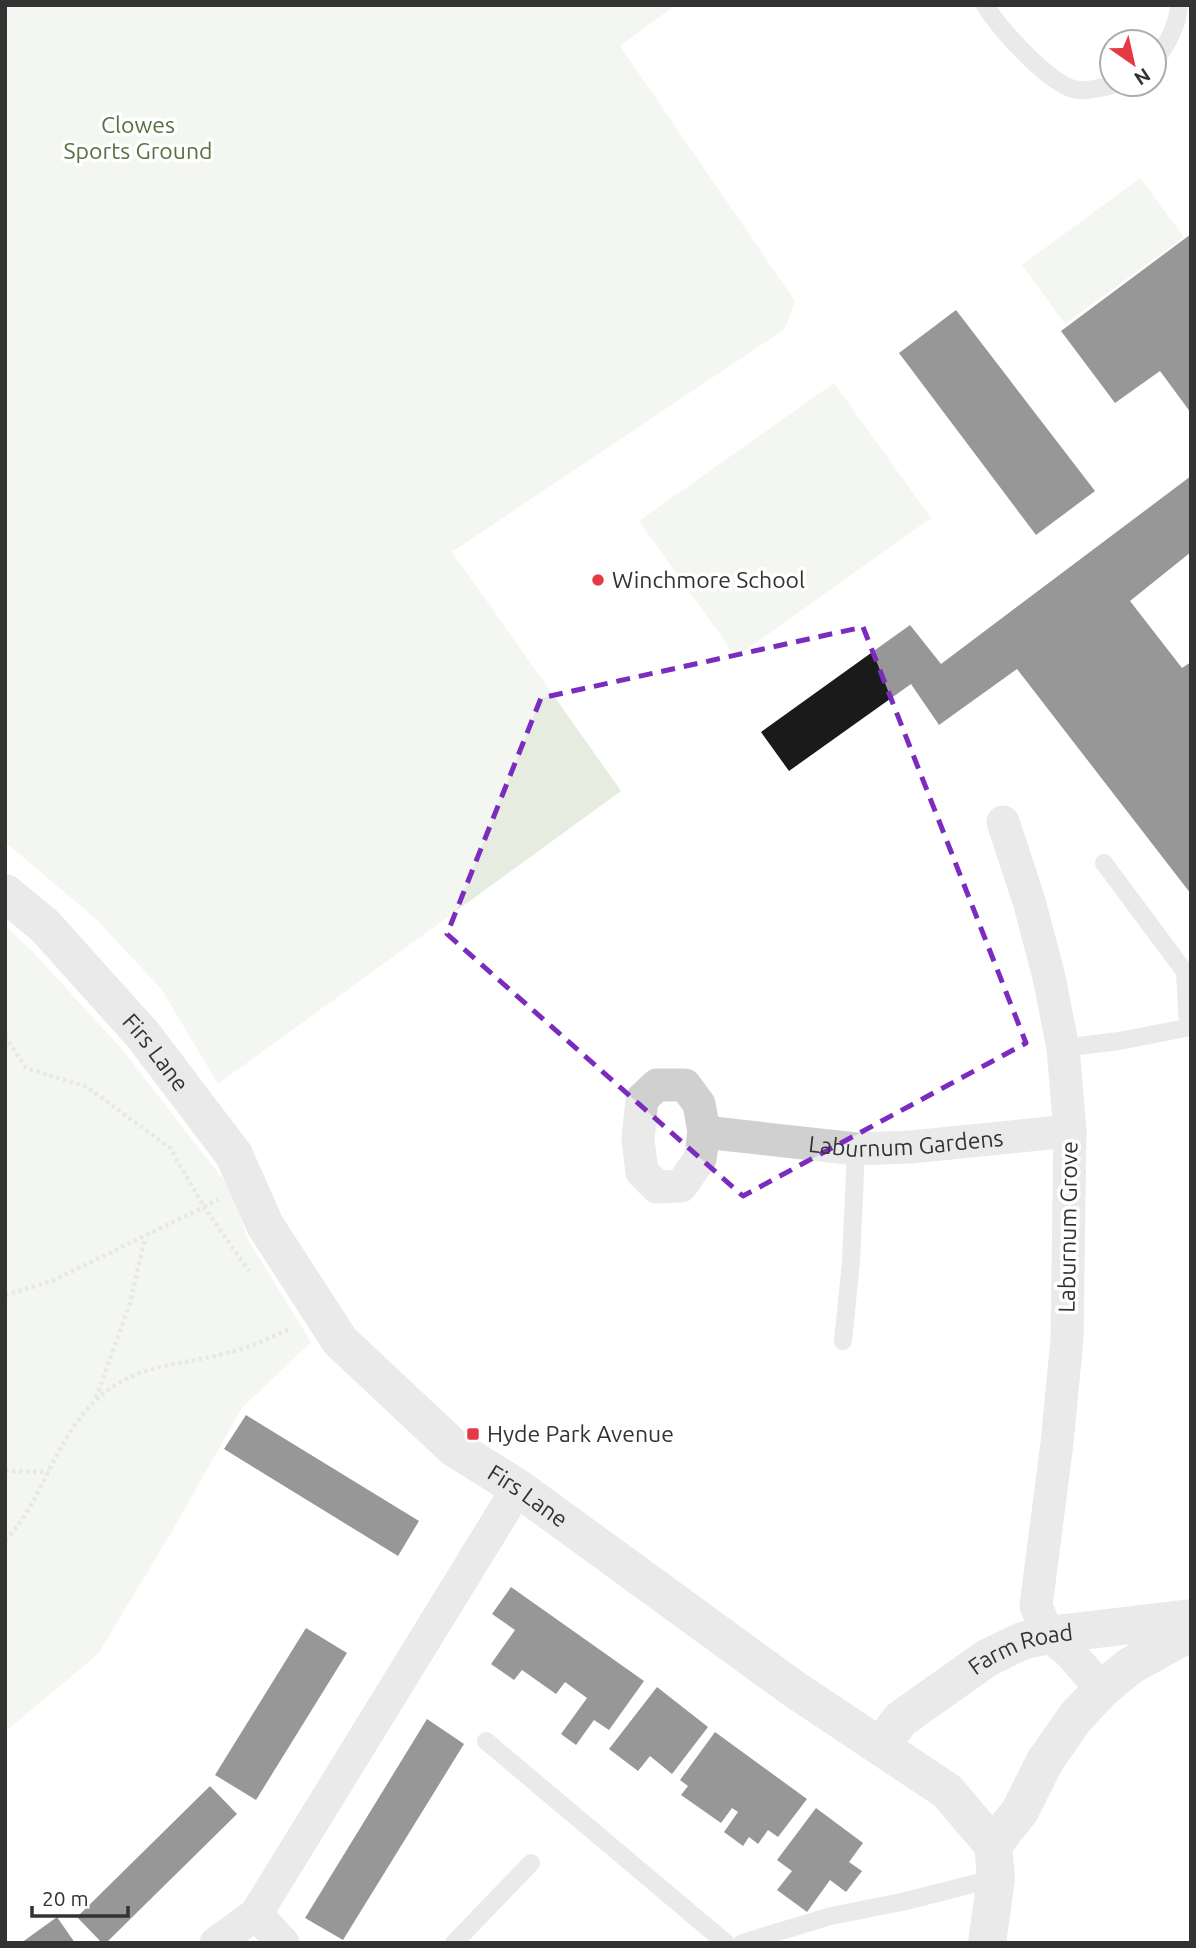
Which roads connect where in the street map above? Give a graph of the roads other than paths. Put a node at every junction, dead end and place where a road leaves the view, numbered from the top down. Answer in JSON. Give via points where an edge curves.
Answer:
{"nodes":[{"id":1,"x":985,"y":5,"type":"edge"},
{"id":2,"x":1179,"y":5,"type":"edge"},
{"id":3,"x":1168,"y":42,"type":"edge"},
{"id":4,"x":1098,"y":87,"type":"edge"},
{"id":5,"x":1003,"y":822,"type":"dead end"},
{"id":6,"x":1104,"y":863,"type":"dead end"},
{"id":7,"x":5,"y":893,"type":"edge"},
{"id":8,"x":1189,"y":1027,"type":"edge"},
{"id":9,"x":1063,"y":1048,"type":"junction"},
{"id":10,"x":1070,"y":1131,"type":"junction"},
{"id":11,"x":704,"y":1132,"type":"dead end"},
{"id":12,"x":856,"y":1149,"type":"junction"},
{"id":13,"x":844,"y":1341,"type":"dead end"},
{"id":14,"x":518,"y":1488,"type":"junction"},
{"id":15,"x":1191,"y":1618,"type":"edge"},
{"id":16,"x":1191,"y":1632,"type":"edge"},
{"id":17,"x":1048,"y":1635,"type":"junction"},
{"id":18,"x":1102,"y":1689,"type":"junction"},
{"id":19,"x":486,"y":1741,"type":"dead end"},
{"id":20,"x":880,"y":1746,"type":"junction"},
{"id":21,"x":995,"y":1861,"type":"junction"},
{"id":22,"x":531,"y":1863,"type":"dead end"},
{"id":23,"x":256,"y":1914,"type":"junction"},
{"id":24,"x":216,"y":1943,"type":"edge"},
{"id":25,"x":283,"y":1943,"type":"edge"},
{"id":26,"x":454,"y":1943,"type":"edge"},
{"id":27,"x":726,"y":1943,"type":"edge"},
{"id":28,"x":743,"y":1943,"type":"edge"},
{"id":29,"x":987,"y":1943,"type":"edge"}],
"edges":[{"from":1,"to":4,"type":"lane","via":[[1009,37],[1064,85],[1077,90]]},
{"from":2,"to":3,"type":"lane"},
{"from":5,"to":9,"type":"street","name":"Laburnum Grove","via":[[1029,901]]},
{"from":6,"to":8,"type":"lane","via":[[1185,972]]},
{"from":7,"to":14,"type":"street","name":"Firs Lane","via":[[46,926],[143,1035],[234,1155],[307,1322],[340,1341],[454,1448]]},
{"from":8,"to":9,"type":"lane"},
{"from":9,"to":10,"type":"street","name":"Laburnum Grove"},
{"from":10,"to":12,"type":"street","name":"Laburnum Gardens"},
{"from":10,"to":17,"type":"street","name":"Laburnum Grove","via":[[1067,1339],[1035,1606]]},
{"from":11,"to":12,"type":"street","name":"Laburnum Gardens"},
{"from":12,"to":13,"type":"lane"},
{"from":14,"to":20,"type":"street","name":"Firs Lane"},
{"from":14,"to":23,"type":"street"},
{"from":15,"to":17,"type":"street","name":"Farm Road"},
{"from":16,"to":18,"type":"street","via":[[1130,1666]]},
{"from":17,"to":18,"type":"street"},
{"from":17,"to":20,"type":"street","name":"Farm Road","via":[[987,1657],[901,1718]]},
{"from":18,"to":21,"type":"street","via":[[1045,1761]]},
{"from":19,"to":27,"type":"lane"},
{"from":20,"to":21,"type":"street","name":"Firs Lane","via":[[947,1791]]},
{"from":21,"to":28,"type":"lane","via":[[906,1901],[831,1916]]},
{"from":21,"to":29,"type":"street"},
{"from":22,"to":26,"type":"lane"},
{"from":23,"to":24,"type":"street"},
{"from":23,"to":25,"type":"street"}]}
